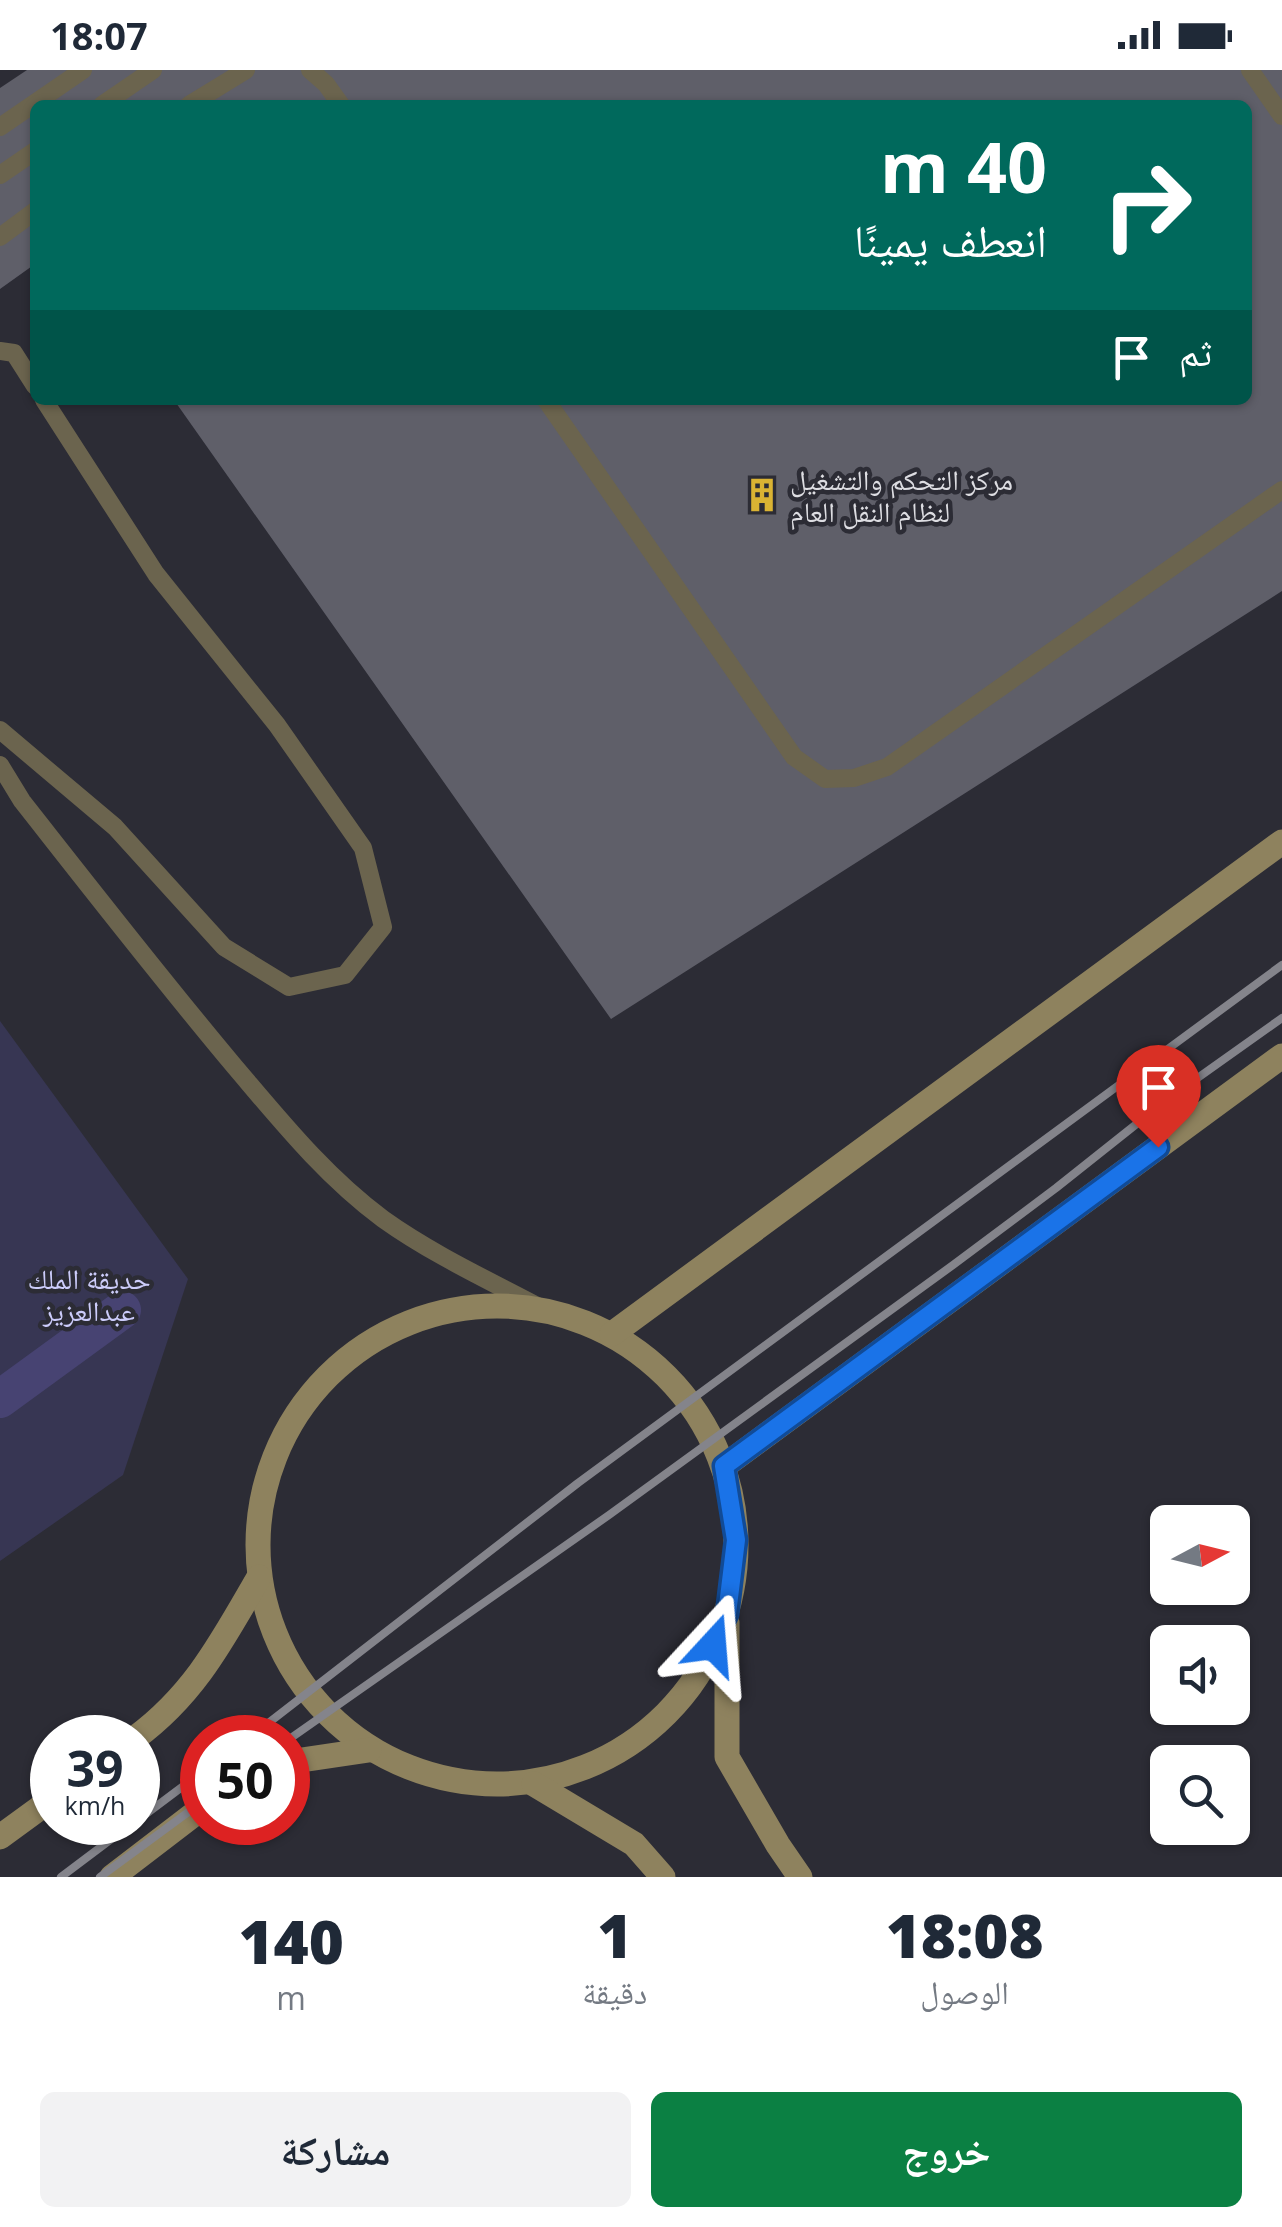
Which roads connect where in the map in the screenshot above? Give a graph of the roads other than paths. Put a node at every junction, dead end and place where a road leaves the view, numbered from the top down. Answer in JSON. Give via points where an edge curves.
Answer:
{"nodes":[{"id":1,"x":83,"y":70,"type":"edge"},
{"id":2,"x":153,"y":70,"type":"edge"},
{"id":3,"x":246,"y":70,"type":"edge"},
{"id":4,"x":310,"y":70,"type":"edge"},
{"id":5,"x":1250,"y":70,"type":"edge"},
{"id":6,"x":39,"y":100,"type":"edge"},
{"id":7,"x":109,"y":100,"type":"edge"},
{"id":8,"x":197,"y":100,"type":"edge"},
{"id":9,"x":337,"y":100,"type":"edge"},
{"id":10,"x":30,"y":106,"type":"edge"},
{"id":11,"x":1282,"y":116,"type":"edge"},
{"id":12,"x":0,"y":126,"type":"edge"},
{"id":13,"x":30,"y":155,"type":"edge"},
{"id":14,"x":0,"y":176,"type":"edge"},
{"id":15,"x":30,"y":216,"type":"edge"},
{"id":16,"x":0,"y":237,"type":"edge"},
{"id":17,"x":0,"y":352,"type":"edge"},
{"id":18,"x":30,"y":378,"type":"edge"},
{"id":19,"x":47,"y":405,"type":"edge"},
{"id":20,"x":549,"y":405,"type":"edge"},
{"id":21,"x":1282,"y":490,"type":"edge"},
{"id":22,"x":0,"y":730,"type":"edge"},
{"id":23,"x":0,"y":765,"type":"edge"},
{"id":24,"x":1282,"y":842,"type":"edge"},
{"id":25,"x":1282,"y":1056,"type":"edge"},
{"id":26,"x":541,"y":1308,"type":"junction"},
{"id":27,"x":612,"y":1334,"type":"junction"},
{"id":28,"x":724,"y":1466,"type":"junction"},
{"id":29,"x":259,"y":1577,"type":"junction"},
{"id":30,"x":727,"y":1614,"type":"junction"},
{"id":31,"x":160,"y":1720,"type":"edge"},
{"id":32,"x":370,"y":1750,"type":"junction"},
{"id":33,"x":310,"y":1759,"type":"edge"},
{"id":34,"x":534,"y":1784,"type":"junction"},
{"id":35,"x":30,"y":1816,"type":"edge"},
{"id":36,"x":180,"y":1825,"type":"edge"},
{"id":37,"x":0,"y":1838,"type":"edge"},
{"id":38,"x":112,"y":1877,"type":"edge"},
{"id":39,"x":663,"y":1877,"type":"edge"},
{"id":40,"x":800,"y":1877,"type":"edge"}],
"edges":[{"from":1,"to":6,"type":"lane"},
{"from":2,"to":7,"type":"lane"},
{"from":3,"to":8,"type":"lane"},
{"from":4,"to":9,"type":"lane"},
{"from":5,"to":11,"type":"lane"},
{"from":10,"to":12,"type":"lane"},
{"from":13,"to":14,"type":"lane"},
{"from":15,"to":16,"type":"lane"},
{"from":17,"to":18,"type":"lane","via":[[14,353]]},
{"from":19,"to":22,"type":"lane","via":[[156,574],[278,726],[364,848],[383,928],[345,975],[289,988],[224,947],[115,827]]},
{"from":20,"to":21,"type":"lane","via":[[794,757],[825,779],[887,767]]},
{"from":23,"to":26,"type":"lane","via":[[187,1010],[312,1156],[423,1245]]},
{"from":24,"to":27,"type":"main road"},
{"from":25,"to":28,"type":"main road"},
{"from":26,"to":27,"type":"main road"},
{"from":26,"to":29,"type":"main road","via":[[466,1306],[394,1327],[332,1370],[286,1430],[261,1501]]},
{"from":27,"to":28,"type":"main road","via":[[660,1368],[698,1414]]},
{"from":28,"to":30,"type":"main road","via":[[736,1540]]},
{"from":29,"to":31,"type":"main road","via":[[210,1662]]},
{"from":29,"to":32,"type":"main road","via":[[278,1644],[316,1704]]},
{"from":30,"to":34,"type":"main road","via":[[698,1676],[655,1727],[598,1764]]},
{"from":30,"to":40,"type":"main road","via":[[726,1757]]},
{"from":32,"to":33,"type":"main road"},
{"from":32,"to":34,"type":"main road","via":[[421,1774],[477,1786]]},
{"from":34,"to":39,"type":"main road","via":[[634,1844]]},
{"from":35,"to":37,"type":"main road"},
{"from":36,"to":38,"type":"main road"}]}
